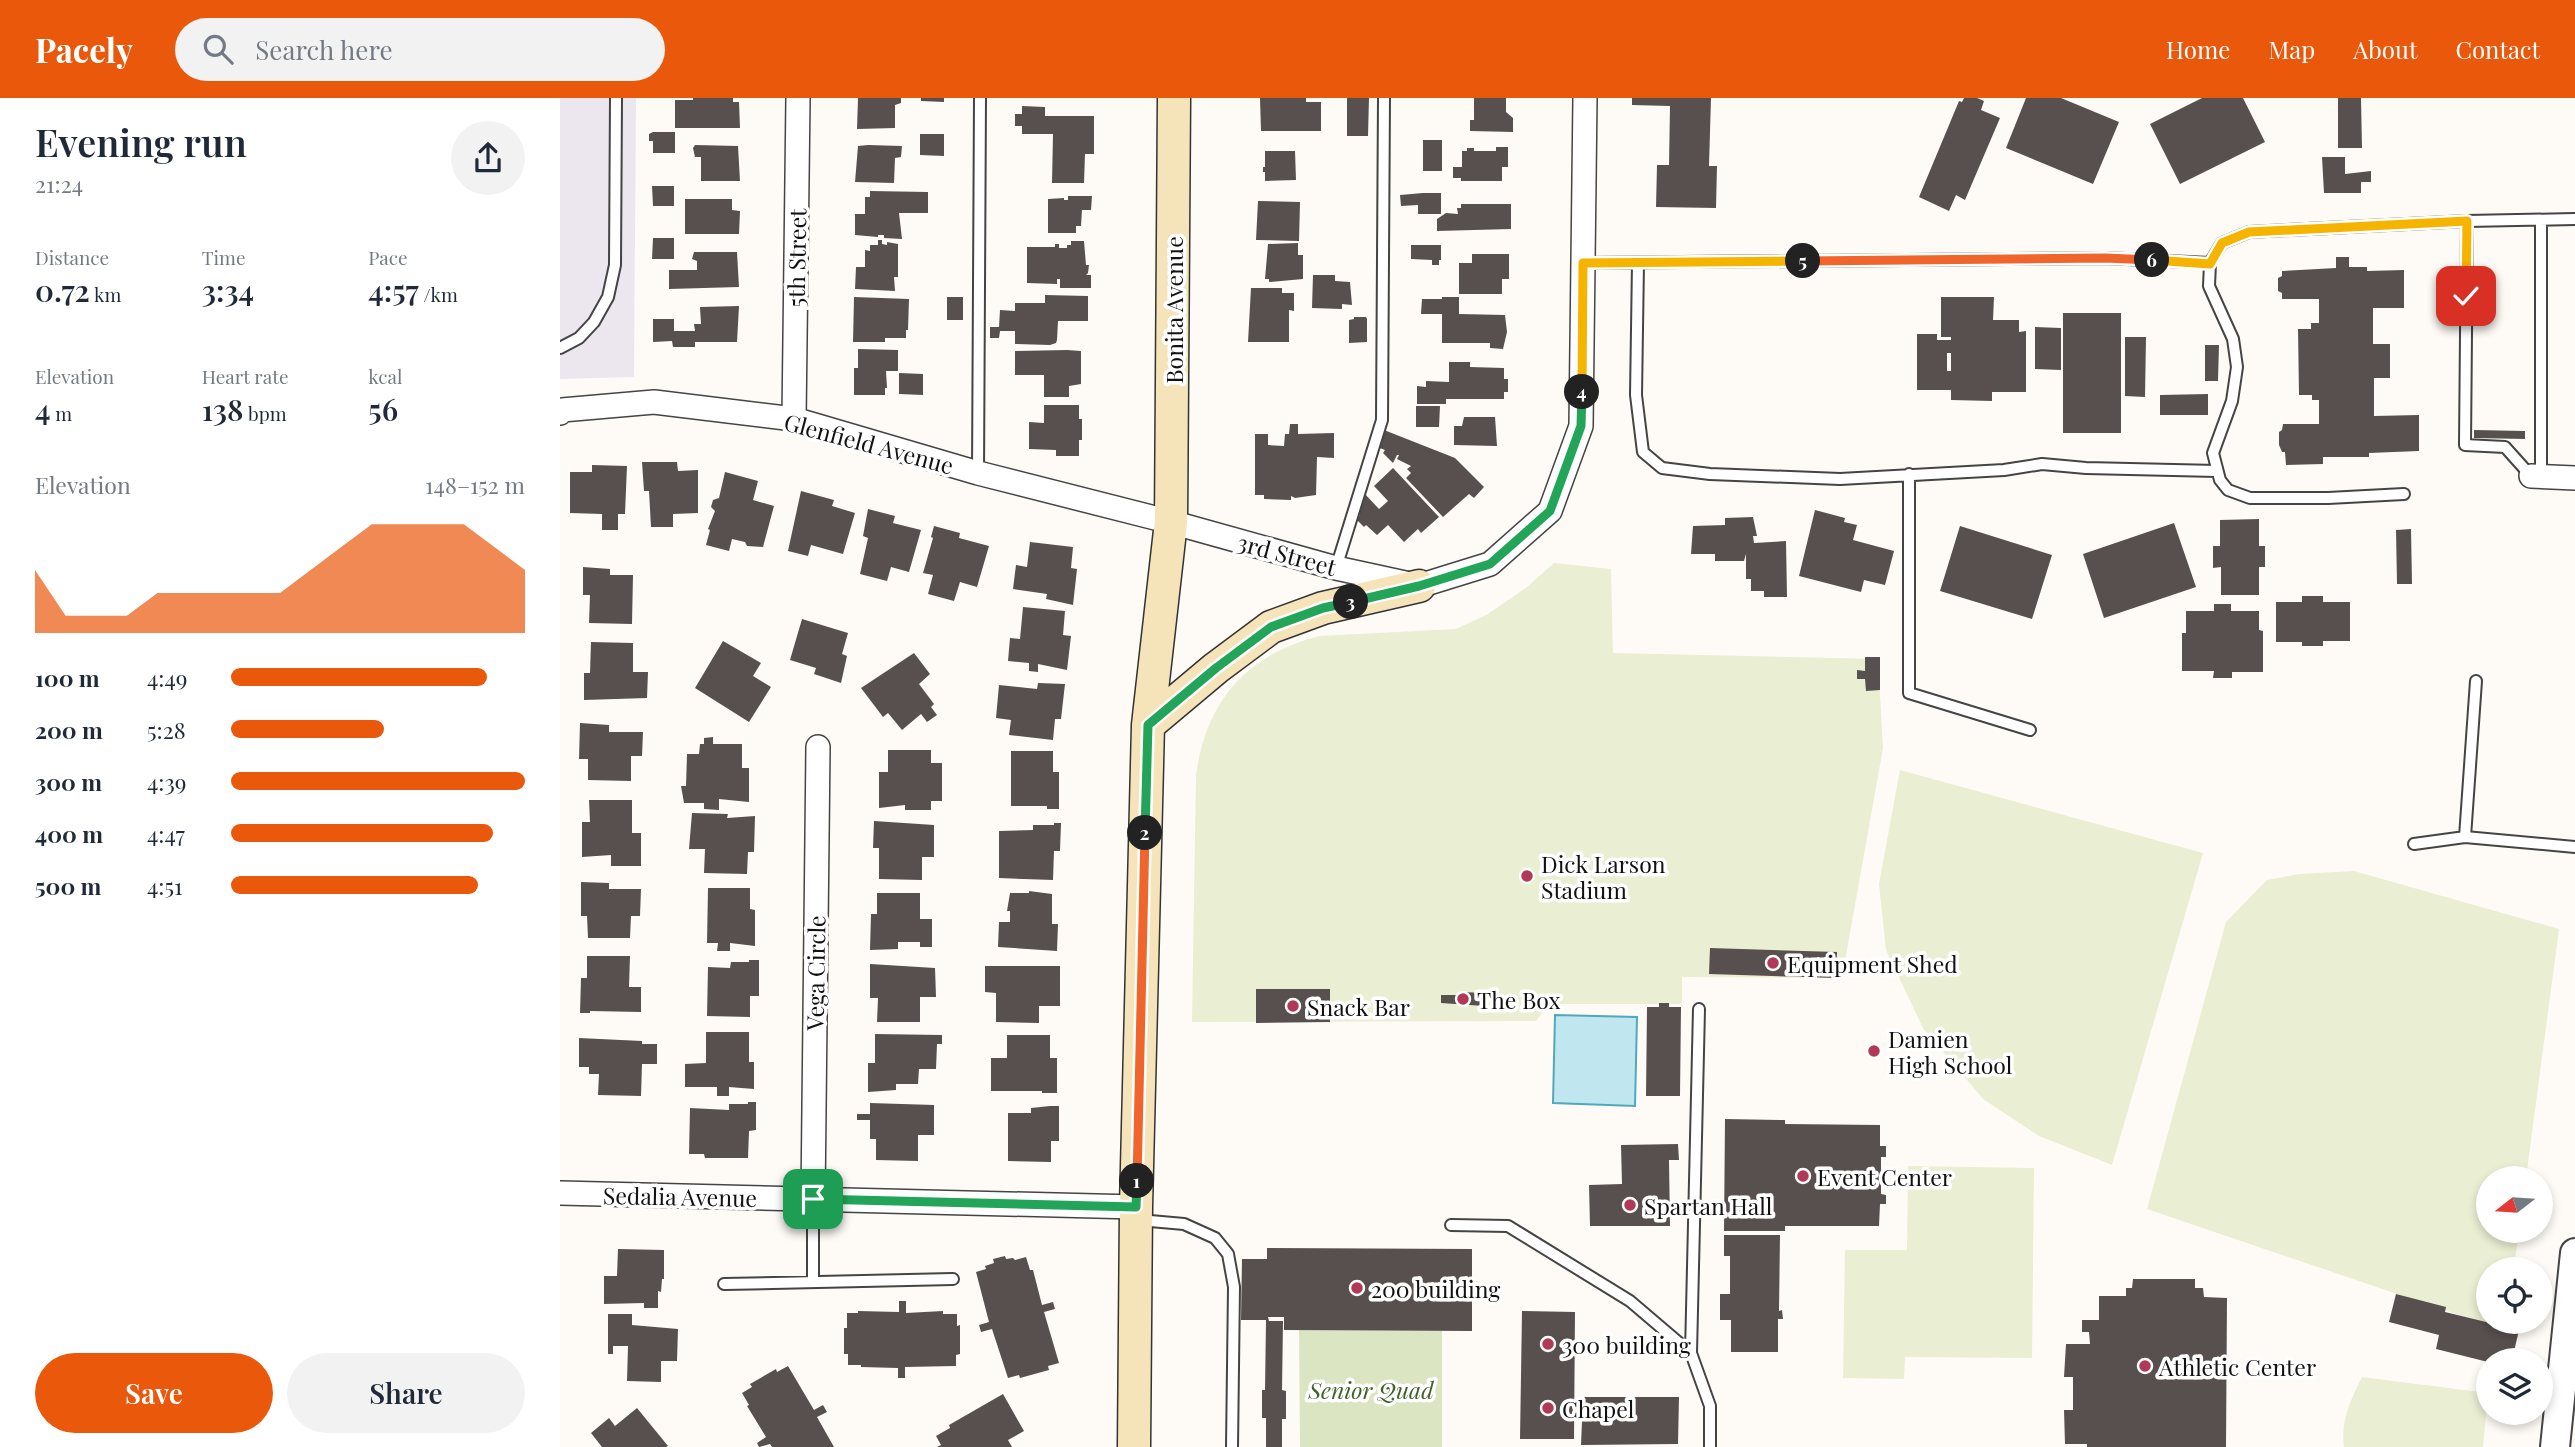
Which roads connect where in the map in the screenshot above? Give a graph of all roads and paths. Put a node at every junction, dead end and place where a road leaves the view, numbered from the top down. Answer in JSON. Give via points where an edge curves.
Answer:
{"nodes":[{"id":1,"x":616,"y":98,"type":"edge"},
{"id":2,"x":798,"y":98,"type":"edge"},
{"id":3,"x":980,"y":98,"type":"edge"},
{"id":4,"x":1174,"y":98,"type":"edge"},
{"id":5,"x":1384,"y":98,"type":"edge"},
{"id":6,"x":1585,"y":98,"type":"edge"},
{"id":7,"x":2575,"y":219,"type":"edge"},
{"id":8,"x":2541,"y":220,"type":"junction"},
{"id":9,"x":2467,"y":221,"type":"junction"},
{"id":10,"x":1583,"y":263,"type":"junction"},
{"id":11,"x":1638,"y":263,"type":"junction"},
{"id":12,"x":2210,"y":264,"type":"junction"},
{"id":13,"x":560,"y":348,"type":"edge"},
{"id":14,"x":561,"y":411,"type":"edge"},
{"id":15,"x":794,"y":419,"type":"junction"},
{"id":16,"x":2217,"y":471,"type":"junction"},
{"id":17,"x":978,"y":473,"type":"junction"},
{"id":18,"x":1909,"y":474,"type":"junction"},
{"id":19,"x":2536,"y":476,"type":"junction"},
{"id":20,"x":2575,"y":478,"type":"edge"},
{"id":21,"x":2404,"y":494,"type":"dead end"},
{"id":22,"x":1171,"y":522,"type":"junction"},
{"id":23,"x":1336,"y":568,"type":"junction"},
{"id":24,"x":1419,"y":586,"type":"junction"},
{"id":25,"x":2476,"y":681,"type":"dead end"},
{"id":26,"x":1148,"y":725,"type":"junction"},
{"id":27,"x":2031,"y":730,"type":"dead end"},
{"id":28,"x":818,"y":747,"type":"dead end"},
{"id":29,"x":2465,"y":837,"type":"junction"},
{"id":30,"x":2414,"y":844,"type":"dead end"},
{"id":31,"x":2575,"y":847,"type":"edge"},
{"id":32,"x":1699,"y":1009,"type":"dead end"},
{"id":33,"x":560,"y":1193,"type":"edge"},
{"id":34,"x":813,"y":1199,"type":"junction"},
{"id":35,"x":1136,"y":1213,"type":"junction"},
{"id":36,"x":1451,"y":1225,"type":"dead end"},
{"id":37,"x":2575,"y":1255,"type":"edge"},
{"id":38,"x":953,"y":1279,"type":"dead end"},
{"id":39,"x":813,"y":1282,"type":"junction"},
{"id":40,"x":724,"y":1284,"type":"dead end"},
{"id":41,"x":1691,"y":1353,"type":"junction"},
{"id":42,"x":1134,"y":1447,"type":"edge"},
{"id":43,"x":1232,"y":1447,"type":"edge"},
{"id":44,"x":1710,"y":1447,"type":"edge"},
{"id":45,"x":2555,"y":1447,"type":"edge"}],
"edges":[{"from":1,"to":13,"type":"lane","via":[[615,265],[608,297],[579,338]]},
{"from":2,"to":15,"type":"street","name":"5th Street"},
{"from":3,"to":17,"type":"lane"},
{"from":4,"to":22,"type":"main road","name":"Bonita Avenue"},
{"from":5,"to":23,"type":"lane","via":[[1382,420]]},
{"from":6,"to":10,"type":"street","name":"3rd Street"},
{"from":7,"to":8,"type":"lane"},
{"from":8,"to":9,"type":"lane"},
{"from":8,"to":19,"type":"lane"},
{"from":9,"to":12,"type":"lane","via":[[2249,232],[2222,243]]},
{"from":9,"to":19,"type":"lane","via":[[2465,445],[2505,447]]},
{"from":10,"to":11,"type":"lane"},
{"from":10,"to":24,"type":"street","name":"3rd Street","via":[[1581,426],[1550,511],[1490,564]]},
{"from":11,"to":12,"type":"lane","via":[[2105,258]]},
{"from":11,"to":18,"type":"lane","via":[[1636,395],[1643,452],[1662,468],[1840,479]]},
{"from":12,"to":16,"type":"lane","via":[[2209,286],[2233,339],[2237,367],[2232,401],[2213,453]]},
{"from":14,"to":15,"type":"street","name":"Glenfield Avenue","via":[[654,402]]},
{"from":15,"to":17,"type":"street","name":"Glenfield Avenue"},
{"from":16,"to":18,"type":"lane","via":[[2042,464]]},
{"from":16,"to":21,"type":"lane","via":[[2228,490],[2250,498]]},
{"from":17,"to":22,"type":"street","name":"Glenfield Avenue"},
{"from":18,"to":27,"type":"lane","via":[[1909,693]]},
{"from":19,"to":20,"type":"street"},
{"from":22,"to":23,"type":"street","name":"3rd Street"},
{"from":22,"to":26,"type":"main road","name":"Bonita Avenue"},
{"from":23,"to":24,"type":"street","name":"3rd Street"},
{"from":24,"to":26,"type":"main road","via":[[1323,608],[1271,627]]},
{"from":25,"to":29,"type":"lane"},
{"from":26,"to":35,"type":"main road","name":"Bonita Avenue"},
{"from":28,"to":34,"type":"street","name":"Vega Circle"},
{"from":29,"to":30,"type":"lane"},
{"from":29,"to":31,"type":"lane"},
{"from":32,"to":41,"type":"lane"},
{"from":33,"to":34,"type":"street","name":"Sedalia Avenue"},
{"from":34,"to":35,"type":"street","name":"Sedalia Avenue"},
{"from":34,"to":39,"type":"lane"},
{"from":35,"to":42,"type":"main road","name":"Bonita Avenue"},
{"from":35,"to":43,"type":"lane","via":[[1184,1224],[1215,1238],[1228,1254],[1234,1287]]},
{"from":36,"to":41,"type":"lane","via":[[1508,1226],[1630,1301]]},
{"from":37,"to":45,"type":"street"},
{"from":38,"to":39,"type":"lane"},
{"from":39,"to":40,"type":"lane"},
{"from":41,"to":44,"type":"lane","via":[[1710,1406]]}]}
